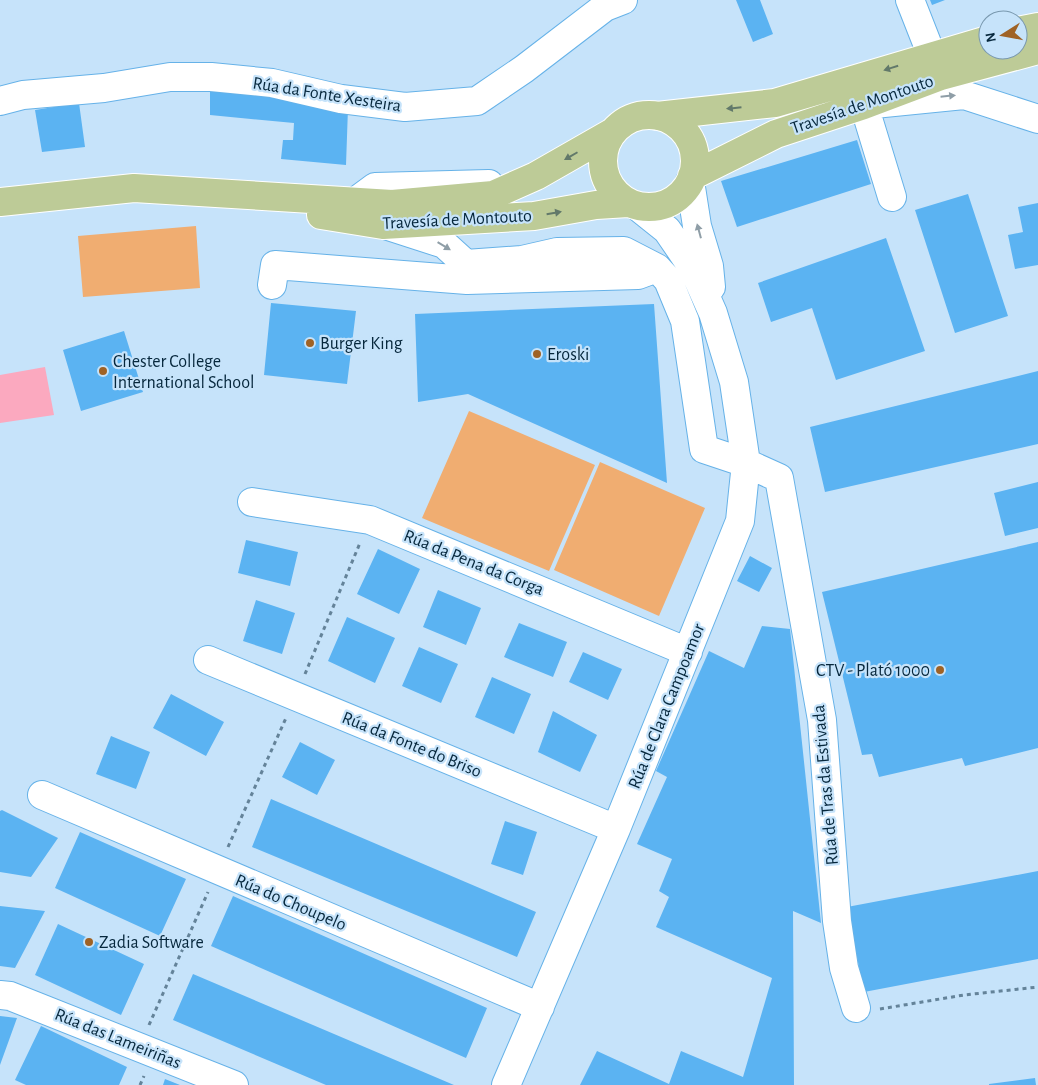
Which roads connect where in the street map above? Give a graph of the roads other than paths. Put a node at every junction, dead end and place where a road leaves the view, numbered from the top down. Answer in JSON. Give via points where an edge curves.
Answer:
{"nodes":[{"id":1,"x":623,"y":0,"type":"edge"},
{"id":2,"x":910,"y":0,"type":"edge"},
{"id":3,"x":1033,"y":32,"type":"edge"},
{"id":4,"x":978,"y":45,"type":"edge"},
{"id":5,"x":1038,"y":62,"type":"edge"},
{"id":6,"x":936,"y":66,"type":"junction"},
{"id":7,"x":0,"y":101,"type":"edge"},
{"id":8,"x":864,"y":105,"type":"junction"},
{"id":9,"x":657,"y":116,"type":"junction"},
{"id":10,"x":1038,"y":119,"type":"edge"},
{"id":11,"x":613,"y":132,"type":"junction"},
{"id":12,"x":691,"y":178,"type":"junction"},
{"id":13,"x":230,"y":194,"type":"junction"},
{"id":14,"x":892,"y":197,"type":"dead end"},
{"id":15,"x":0,"y":202,"type":"edge"},
{"id":16,"x":633,"y":205,"type":"junction"},
{"id":17,"x":383,"y":224,"type":"junction"},
{"id":18,"x":467,"y":272,"type":"junction"},
{"id":19,"x":272,"y":285,"type":"dead end"},
{"id":20,"x":713,"y":313,"type":"junction"},
{"id":21,"x":746,"y":463,"type":"junction"},
{"id":22,"x":252,"y":502,"type":"dead end"},
{"id":23,"x":688,"y":652,"type":"junction"},
{"id":24,"x":208,"y":660,"type":"dead end"},
{"id":25,"x":42,"y":795,"type":"dead end"},
{"id":26,"x":616,"y":829,"type":"junction"},
{"id":27,"x":0,"y":995,"type":"edge"},
{"id":28,"x":540,"y":1007,"type":"junction"},
{"id":29,"x":856,"y":1008,"type":"road end"},
{"id":30,"x":234,"y":1085,"type":"edge"},
{"id":31,"x":506,"y":1085,"type":"edge"}],
"edges":[{"from":1,"to":7,"type":"street","name":"Rúa da Fonte Xesteira","via":[[605,7],[477,101],[405,107],[341,99],[272,83],[170,77],[104,88],[23,95]]},
{"from":2,"to":6,"type":"street"},
{"from":3,"to":6,"type":"main road","name":"Travesía de Montouto"},
{"from":4,"to":6,"type":"main road","name":"Travesía de Montouto"},
{"from":5,"to":6,"type":"street","via":[[987,73]]},
{"from":6,"to":8,"type":"main road","name":"Travesía de Montouto"},
{"from":6,"to":9,"type":"main road","name":"Travesía de Montouto","one_way":true,"via":[[775,103]]},
{"from":8,"to":10,"type":"street","one_way":true,"via":[[964,95]]},
{"from":8,"to":12,"type":"main road","name":"Travesía de Montouto","via":[[776,134]]},
{"from":8,"to":14,"type":"street"},
{"from":9,"to":11,"type":"main road","name":"Travesía de Montouto","via":[[633,118]]},
{"from":9,"to":12,"type":"main road","via":[[670,120],[688,138],[695,163]]},
{"from":11,"to":13,"type":"main road","name":"Travesía de Montouto","one_way":true,"via":[[493,196],[392,204]]},
{"from":11,"to":16,"type":"main road","via":[[606,144],[604,171],[608,184],[617,195]]},
{"from":12,"to":16,"type":"main road","name":"Travesía de Montouto","via":[[674,200],[650,208]]},
{"from":20,"to":12,"type":"street","one_way":true,"via":[[709,266],[697,226]]},
{"from":13,"to":15,"type":"main road","name":"Travesía de Montouto","via":[[134,188]]},
{"from":13,"to":17,"type":"main road","name":"Travesía de Montouto","via":[[257,205]]},
{"from":17,"to":16,"type":"main road","name":"Travesía de Montouto","one_way":true,"via":[[534,216],[596,206]]},
{"from":16,"to":20,"type":"street","via":[[667,230],[693,268]]},
{"from":17,"to":18,"type":"street","one_way":true,"via":[[444,244]]},
{"from":18,"to":19,"type":"street","via":[[275,265]]},
{"from":18,"to":21,"type":"street","via":[[638,274],[657,268],[668,280],[685,321],[704,450]]},
{"from":20,"to":21,"type":"street","name":"Rúa de Clara Campoamor","via":[[734,382]]},
{"from":21,"to":23,"type":"street","name":"Rúa de Clara Campoamor","via":[[740,521]]},
{"from":21,"to":29,"type":"street","name":"Rúa de Tras da Estivada","via":[[779,478],[822,720],[837,921],[844,968]]},
{"from":22,"to":23,"type":"street","name":"Rúa da Pena da Corga","via":[[370,520]]},
{"from":23,"to":26,"type":"street","name":"Rúa de Clara Campoamor"},
{"from":24,"to":26,"type":"street","name":"Rúa da Fonte do Briso"},
{"from":25,"to":28,"type":"street","name":"Rúa do Choupelo"},
{"from":26,"to":28,"type":"street","name":"Rúa de Clara Campoamor"},
{"from":27,"to":30,"type":"street","name":"Rúa das Lameiriñas","via":[[10,996]]},
{"from":28,"to":31,"type":"street","name":"Rúa de Clara Campoamor"}]}
